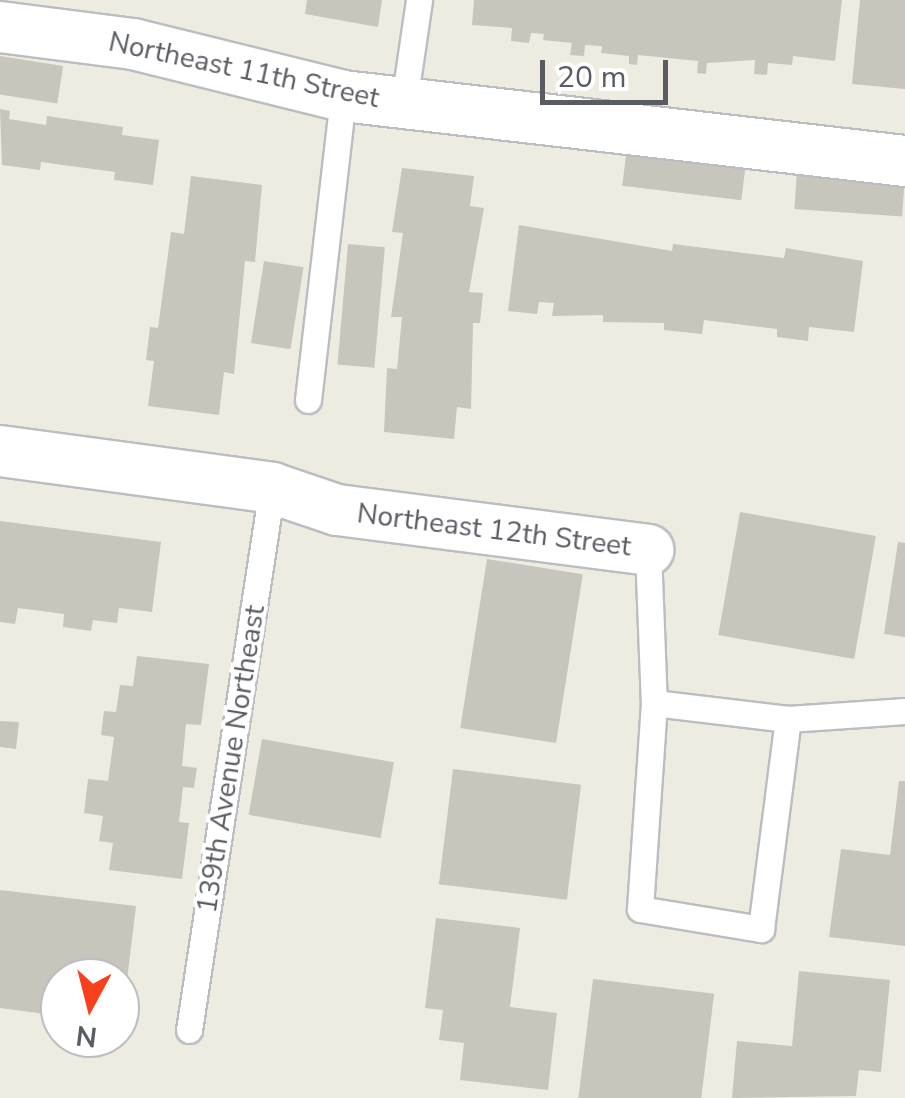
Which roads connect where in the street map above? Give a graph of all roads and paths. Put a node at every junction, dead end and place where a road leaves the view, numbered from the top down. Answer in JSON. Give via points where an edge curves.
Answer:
{"nodes":[{"id":1,"x":419,"y":0,"type":"edge"},
{"id":2,"x":0,"y":27,"type":"edge"},
{"id":3,"x":343,"y":96,"type":"junction"},
{"id":4,"x":404,"y":102,"type":"junction"},
{"id":5,"x":905,"y":161,"type":"edge"},
{"id":6,"x":308,"y":400,"type":"dead end"},
{"id":7,"x":0,"y":451,"type":"edge"},
{"id":8,"x":272,"y":488,"type":"junction"},
{"id":9,"x":648,"y":550,"type":"joint"},
{"id":10,"x":654,"y":703,"type":"junction"},
{"id":11,"x":905,"y":711,"type":"edge"},
{"id":12,"x":788,"y":718,"type":"junction"},
{"id":13,"x":189,"y":1030,"type":"dead end"}],
"edges":[{"from":1,"to":4,"type":"lane"},
{"from":2,"to":3,"type":"street","name":"Northeast 11th Street","via":[[134,44]]},
{"from":3,"to":4,"type":"street","name":"Northeast 11th Street"},
{"from":3,"to":6,"type":"lane"},
{"from":4,"to":5,"type":"street","name":"Northeast 11th Street"},
{"from":7,"to":8,"type":"street","name":"Northeast 12th Street"},
{"from":8,"to":9,"type":"street","name":"Northeast 12th Street","via":[[337,510]]},
{"from":8,"to":13,"type":"lane","name":"139th Avenue Northeast"},
{"from":9,"to":10,"type":"lane","name":"Northeast 12th Street"},
{"from":10,"to":12,"type":"lane"},
{"from":10,"to":12,"type":"lane","name":"Northeast 12th Street","via":[[640,909],[762,929]]},
{"from":11,"to":12,"type":"lane"}]}
